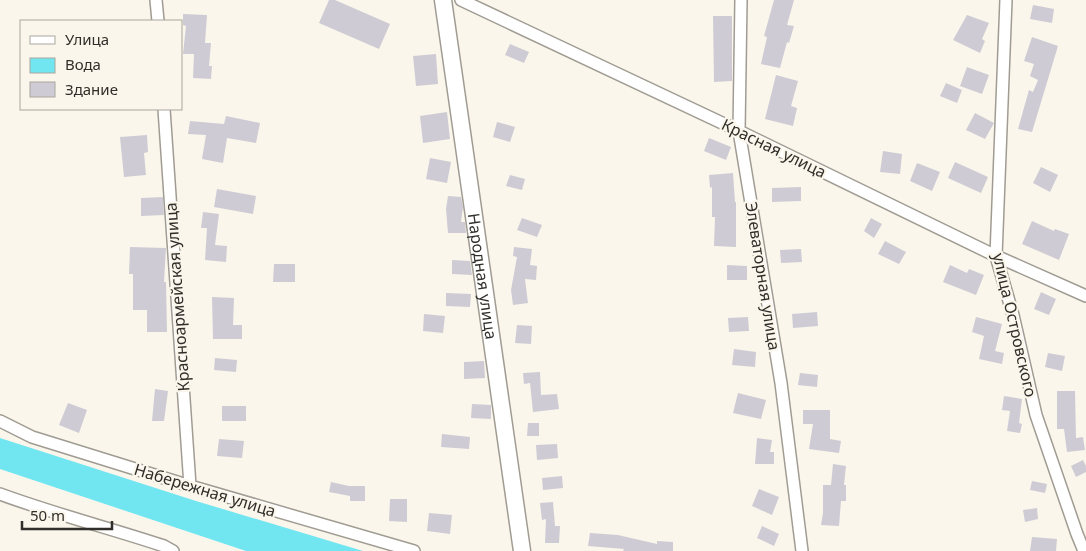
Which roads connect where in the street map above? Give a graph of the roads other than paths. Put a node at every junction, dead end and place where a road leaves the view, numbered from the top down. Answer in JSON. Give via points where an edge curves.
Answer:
{"nodes":[{"id":1,"x":156,"y":0,"type":"edge"},
{"id":2,"x":443,"y":0,"type":"edge"},
{"id":3,"x":461,"y":0,"type":"edge"},
{"id":4,"x":741,"y":0,"type":"edge"},
{"id":5,"x":1006,"y":0,"type":"edge"},
{"id":6,"x":158,"y":20,"type":"edge"},
{"id":7,"x":164,"y":110,"type":"edge"},
{"id":8,"x":740,"y":131,"type":"junction"},
{"id":9,"x":996,"y":256,"type":"junction"},
{"id":10,"x":1086,"y":296,"type":"edge"},
{"id":11,"x":0,"y":421,"type":"edge"},
{"id":12,"x":190,"y":486,"type":"junction"},
{"id":13,"x":0,"y":494,"type":"edge"},
{"id":14,"x":1081,"y":531,"type":"edge"},
{"id":15,"x":173,"y":551,"type":"edge"},
{"id":16,"x":414,"y":551,"type":"edge"},
{"id":17,"x":522,"y":551,"type":"edge"},
{"id":18,"x":802,"y":551,"type":"edge"},
{"id":19,"x":1084,"y":551,"type":"edge"}],
"edges":[{"from":1,"to":6,"type":"street"},
{"from":2,"to":17,"type":"main road","name":"Народная улица"},
{"from":3,"to":8,"type":"street","name":"Красная улица"},
{"from":4,"to":8,"type":"street","name":"Элеваторная улица"},
{"from":5,"to":9,"type":"street","name":"улица Островского"},
{"from":7,"to":12,"type":"street","name":"Красноармейская улица"},
{"from":8,"to":9,"type":"street","name":"Красная улица"},
{"from":8,"to":18,"type":"street","name":"Элеваторная улица","via":[[781,383]]},
{"from":9,"to":10,"type":"street","name":"Красная улица"},
{"from":9,"to":14,"type":"street","name":"улица Островского","via":[[1036,415]]},
{"from":11,"to":12,"type":"street","name":"Набережная улица","via":[[32,437]]},
{"from":12,"to":16,"type":"street","name":"Набережная улица"},
{"from":13,"to":15,"type":"street"},
{"from":14,"to":19,"type":"street","name":"улица Островского"}]}
